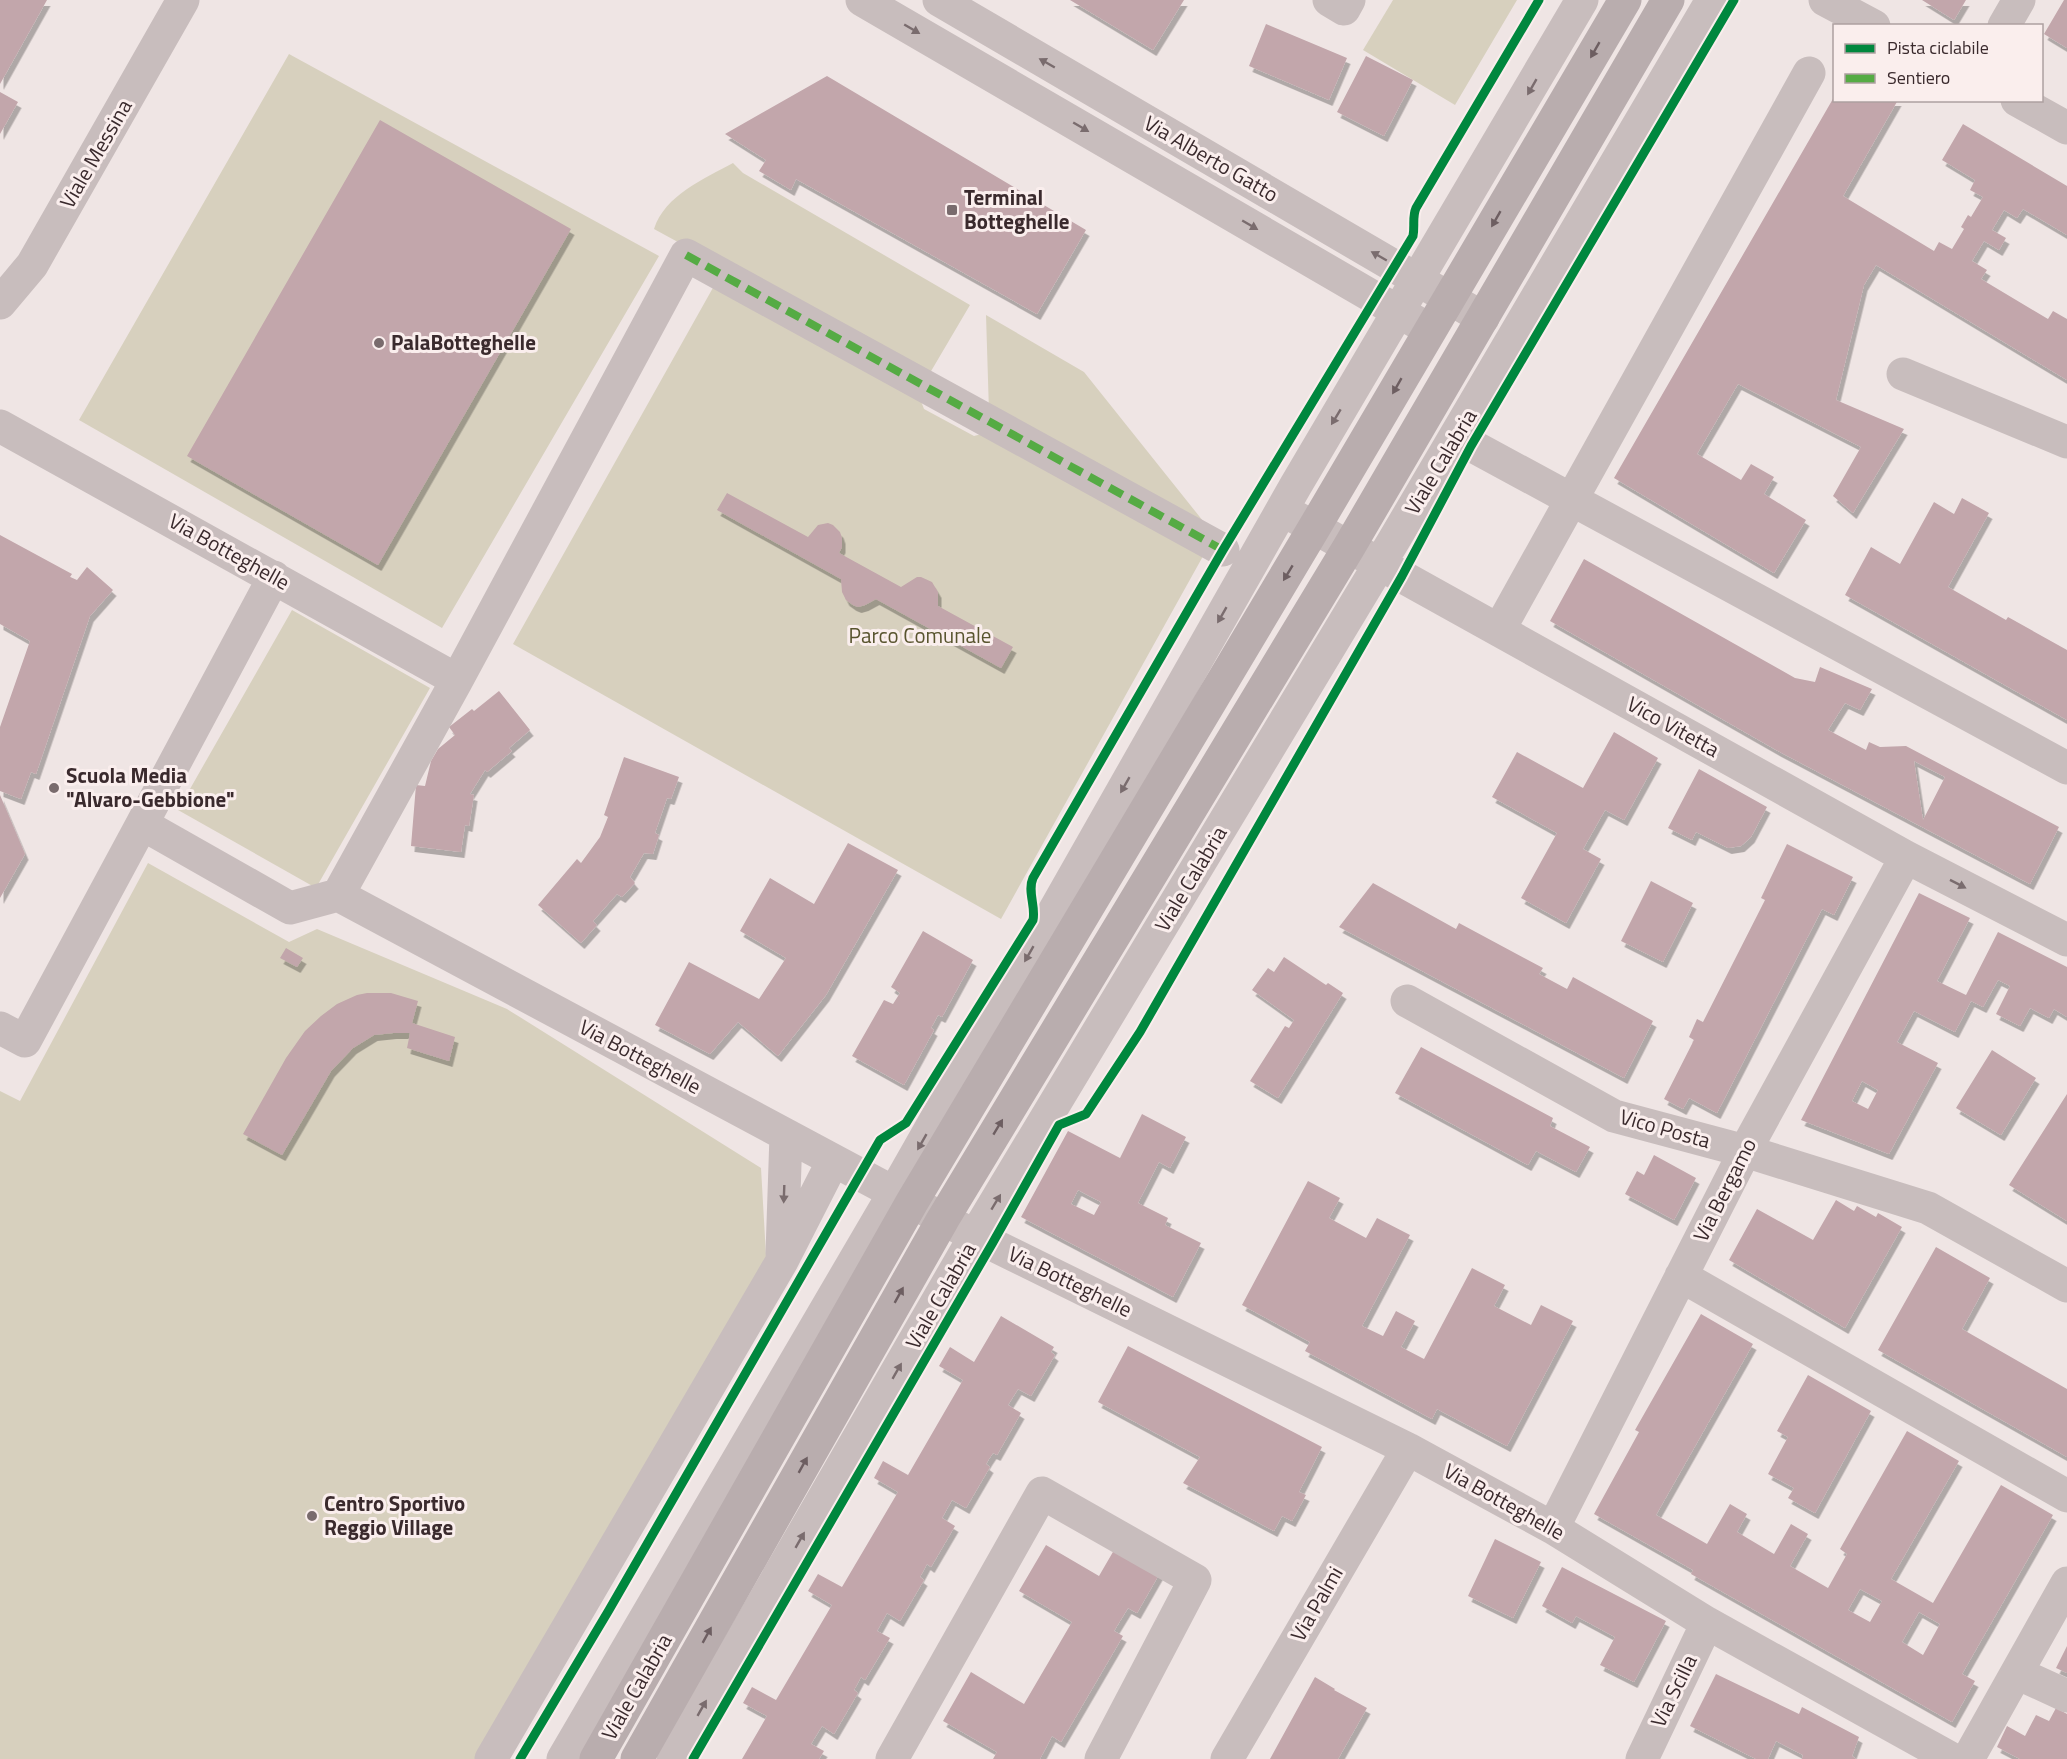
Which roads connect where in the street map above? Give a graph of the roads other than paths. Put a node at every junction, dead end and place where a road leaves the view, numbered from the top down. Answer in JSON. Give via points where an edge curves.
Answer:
{"nodes":[{"id":1,"x":183,"y":0,"type":"edge"},
{"id":2,"x":862,"y":0,"type":"edge"},
{"id":3,"x":939,"y":0,"type":"edge"},
{"id":4,"x":1582,"y":0,"type":"edge"},
{"id":5,"x":1625,"y":0,"type":"edge"},
{"id":6,"x":1668,"y":0,"type":"edge"},
{"id":7,"x":1712,"y":0,"type":"edge"},
{"id":8,"x":1825,"y":0,"type":"edge"},
{"id":9,"x":2019,"y":0,"type":"edge"},
{"id":10,"x":1870,"y":24,"type":"edge"},
{"id":11,"x":2005,"y":24,"type":"edge"},
{"id":12,"x":1809,"y":73,"type":"dead end"},
{"id":13,"x":2021,"y":102,"type":"edge"},
{"id":14,"x":2067,"y":128,"type":"edge"},
{"id":15,"x":1419,"y":279,"type":"junction"},
{"id":16,"x":1450,"y":298,"type":"junction"},
{"id":17,"x":0,"y":303,"type":"edge"},
{"id":18,"x":1399,"y":312,"type":"junction"},
{"id":19,"x":1484,"y":318,"type":"junction"},
{"id":20,"x":1430,"y":330,"type":"junction"},
{"id":21,"x":1903,"y":374,"type":"dead end"},
{"id":22,"x":0,"y":426,"type":"edge"},
{"id":23,"x":1456,"y":437,"type":"junction"},
{"id":24,"x":2067,"y":442,"type":"edge"},
{"id":25,"x":1572,"y":500,"type":"junction"},
{"id":26,"x":1282,"y":510,"type":"junction"},
{"id":27,"x":1314,"y":528,"type":"junction"},
{"id":28,"x":1349,"y":547,"type":"junction"},
{"id":29,"x":1223,"y":549,"type":"dead end"},
{"id":30,"x":1380,"y":564,"type":"junction"},
{"id":31,"x":274,"y":577,"type":"junction"},
{"id":32,"x":1499,"y":630,"type":"junction"},
{"id":33,"x":457,"y":680,"type":"junction"},
{"id":34,"x":2067,"y":768,"type":"edge"},
{"id":35,"x":142,"y":824,"type":"junction"},
{"id":36,"x":1906,"y":857,"type":"junction"},
{"id":37,"x":338,"y":895,"type":"junction"},
{"id":38,"x":2066,"y":937,"type":"edge"},
{"id":39,"x":1407,"y":1001,"type":"dead end"},
{"id":40,"x":0,"y":1028,"type":"edge"},
{"id":41,"x":786,"y":1135,"type":"junction"},
{"id":42,"x":1745,"y":1151,"type":"junction"},
{"id":43,"x":833,"y":1161,"type":"junction"},
{"id":44,"x":903,"y":1197,"type":"junction"},
{"id":45,"x":943,"y":1219,"type":"junction"},
{"id":46,"x":975,"y":1236,"type":"junction"},
{"id":47,"x":782,"y":1261,"type":"junction"},
{"id":48,"x":1681,"y":1275,"type":"junction"},
{"id":49,"x":2067,"y":1286,"type":"edge"},
{"id":50,"x":1408,"y":1449,"type":"junction"},
{"id":51,"x":2067,"y":1496,"type":"edge"},
{"id":52,"x":1553,"y":1528,"type":"junction"},
{"id":53,"x":2067,"y":1583,"type":"edge"},
{"id":54,"x":1707,"y":1623,"type":"junction"},
{"id":55,"x":2017,"y":1673,"type":"junction"},
{"id":56,"x":2067,"y":1696,"type":"edge"},
{"id":57,"x":491,"y":1759,"type":"edge"},
{"id":58,"x":563,"y":1759,"type":"edge"},
{"id":59,"x":596,"y":1759,"type":"edge"},
{"id":60,"x":637,"y":1759,"type":"edge"},
{"id":61,"x":673,"y":1759,"type":"edge"},
{"id":62,"x":892,"y":1759,"type":"edge"},
{"id":63,"x":1101,"y":1759,"type":"edge"},
{"id":64,"x":1227,"y":1759,"type":"edge"},
{"id":65,"x":1642,"y":1759,"type":"edge"},
{"id":66,"x":1952,"y":1759,"type":"edge"},
{"id":67,"x":1968,"y":1759,"type":"edge"}],
"edges":[{"from":1,"to":17,"type":"street","name":"Viale Messina","via":[[32,265]]},
{"from":2,"to":18,"type":"street","one_way":true},
{"from":15,"to":3,"type":"street","name":"Via Alberto Gatto","one_way":true},
{"from":4,"to":15,"type":"street","name":"Viale Calabria","one_way":true},
{"from":5,"to":16,"type":"main road","name":"Viale Calabria","one_way":true},
{"from":6,"to":19,"type":"main road","name":"Viale Calabria"},
{"from":7,"to":23,"type":"street","name":"Viale Calabria"},
{"from":8,"to":10,"type":"street"},
{"from":9,"to":11,"type":"street"},
{"from":12,"to":25,"type":"street"},
{"from":13,"to":14,"type":"street"},
{"from":15,"to":16,"type":"street","name":"Via Alberto Gatto"},
{"from":15,"to":18,"type":"street","name":"Viale Calabria"},
{"from":16,"to":19,"type":"street","name":"Via Alberto Gatto"},
{"from":16,"to":20,"type":"main road","name":"Viale Calabria"},
{"from":18,"to":20,"type":"street"},
{"from":18,"to":26,"type":"street","name":"Viale Calabria","one_way":true},
{"from":19,"to":28,"type":"main road","name":"Viale Calabria"},
{"from":20,"to":27,"type":"main road","name":"Viale Calabria","one_way":true},
{"from":21,"to":24,"type":"street"},
{"from":22,"to":31,"type":"street","name":"Via Botteghelle"},
{"from":23,"to":25,"type":"street"},
{"from":23,"to":30,"type":"street","name":"Viale Calabria"},
{"from":25,"to":32,"type":"street"},
{"from":25,"to":34,"type":"street"},
{"from":26,"to":27,"type":"street","name":"Vico Vitetta"},
{"from":26,"to":44,"type":"street","name":"Viale Calabria","one_way":true},
{"from":27,"to":28,"type":"street","name":"Vico Vitetta"},
{"from":27,"to":44,"type":"main road","name":"Viale Calabria","one_way":true},
{"from":28,"to":30,"type":"street","name":"Vico Vitetta"},
{"from":45,"to":28,"type":"main road","name":"Viale Calabria","one_way":true},
{"from":29,"to":33,"type":"street","via":[[686,255]]},
{"from":30,"to":32,"type":"street","name":"Vico Vitetta"},
{"from":46,"to":30,"type":"street","name":"Viale Calabria","one_way":true},
{"from":31,"to":33,"type":"street","name":"Via Botteghelle"},
{"from":31,"to":35,"type":"street"},
{"from":32,"to":36,"type":"street","name":"Vico Vitetta"},
{"from":33,"to":37,"type":"street"},
{"from":35,"to":37,"type":"street","via":[[290,908]]},
{"from":35,"to":40,"type":"street","via":[[25,1041]]},
{"from":36,"to":38,"type":"street","name":"Vico Vitetta","one_way":true},
{"from":36,"to":42,"type":"street","name":"Via Bergamo"},
{"from":37,"to":41,"type":"street","name":"Via Botteghelle"},
{"from":39,"to":42,"type":"street","name":"Vico Posta","via":[[1614,1116]]},
{"from":41,"to":43,"type":"street","name":"Via Botteghelle"},
{"from":41,"to":47,"type":"street","one_way":true},
{"from":42,"to":48,"type":"street","name":"Via Bergamo"},
{"from":42,"to":49,"type":"street","name":"Vico Posta","via":[[1928,1208]]},
{"from":43,"to":44,"type":"street","name":"Via Botteghelle"},
{"from":43,"to":47,"type":"street"},
{"from":44,"to":45,"type":"street","name":"Via Botteghelle"},
{"from":44,"to":58,"type":"street","name":"Viale Calabria"},
{"from":44,"to":59,"type":"main road","name":"Viale Calabria"},
{"from":45,"to":46,"type":"street","name":"Via Botteghelle"},
{"from":60,"to":45,"type":"main road","name":"Viale Calabria","one_way":true},
{"from":46,"to":50,"type":"street","name":"Via Botteghelle"},
{"from":61,"to":46,"type":"street","name":"Viale Calabria","one_way":true},
{"from":47,"to":57,"type":"street"},
{"from":48,"to":51,"type":"street"},
{"from":48,"to":52,"type":"street","name":"Via Bergamo"},
{"from":50,"to":52,"type":"street","name":"Via Botteghelle"},
{"from":50,"to":64,"type":"street","name":"Via Palmi"},
{"from":52,"to":54,"type":"street","name":"Via Botteghelle"},
{"from":53,"to":55,"type":"street"},
{"from":54,"to":65,"type":"street","name":"Via Scilla"},
{"from":54,"to":66,"type":"street","name":"Via Botteghelle"},
{"from":55,"to":56,"type":"street"},
{"from":55,"to":67,"type":"street"},
{"from":62,"to":63,"type":"street","via":[[1042,1493],[1195,1580]]}]}
